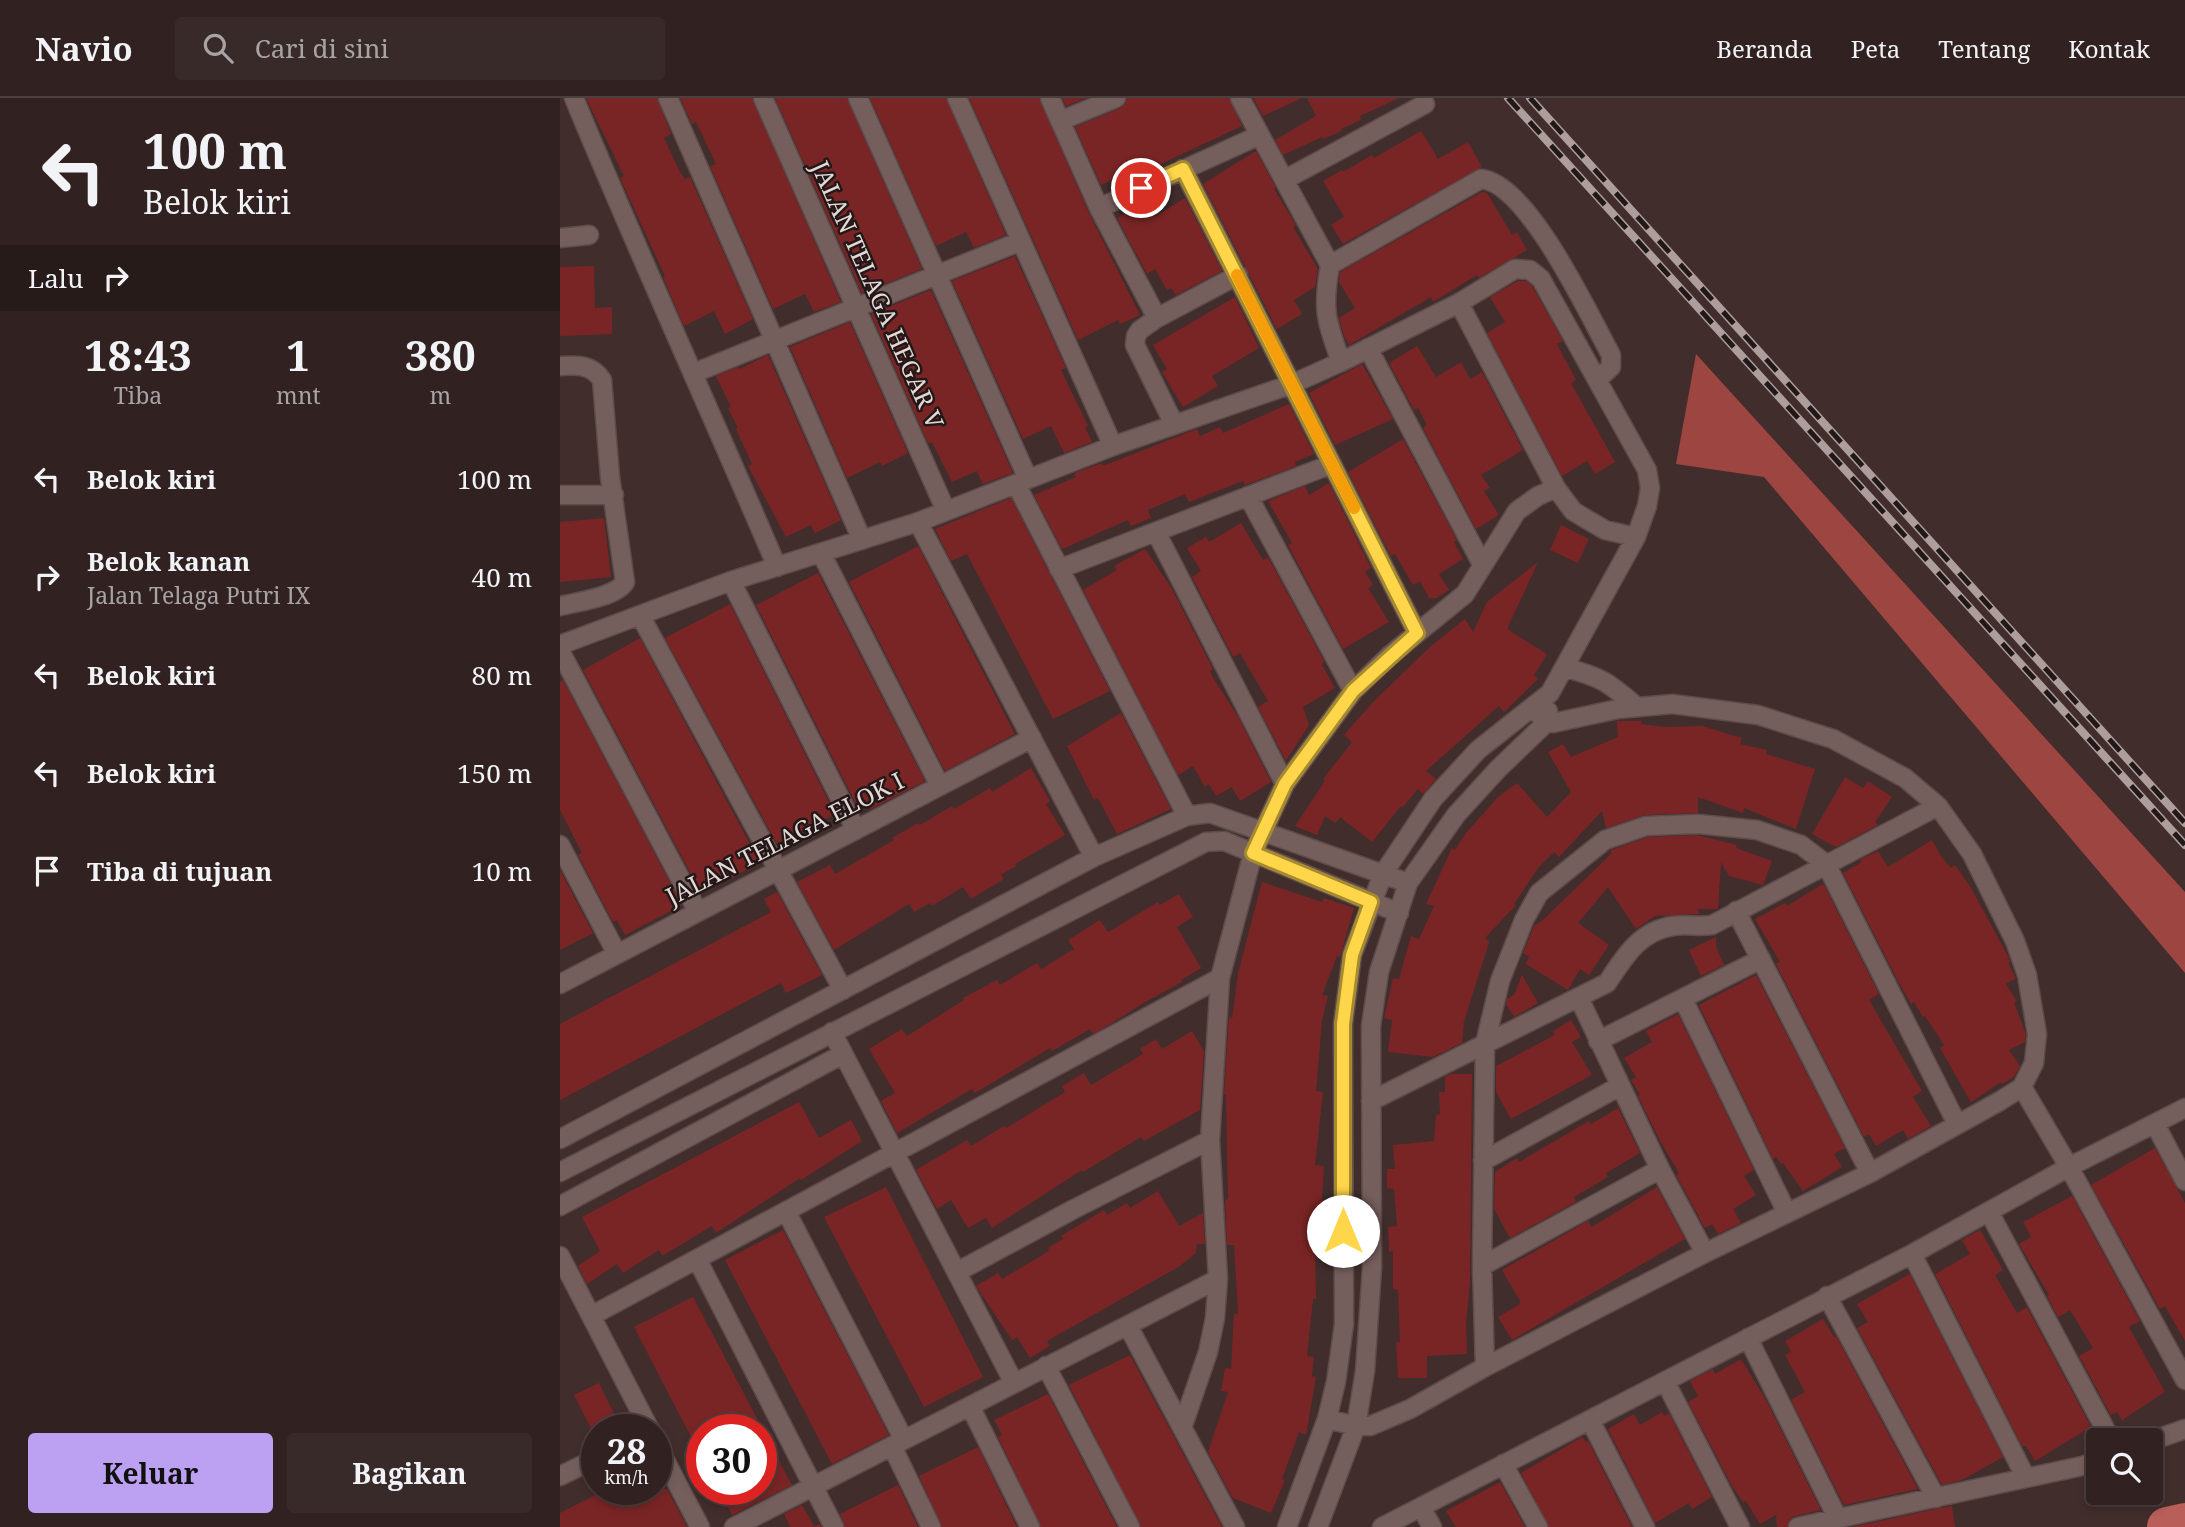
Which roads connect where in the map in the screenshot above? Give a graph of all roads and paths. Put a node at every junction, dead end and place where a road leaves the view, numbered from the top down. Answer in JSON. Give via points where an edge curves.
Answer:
{"nodes":[{"id":1,"x":574,"y":98,"type":"edge"},
{"id":2,"x":668,"y":98,"type":"edge"},
{"id":3,"x":763,"y":98,"type":"edge"},
{"id":4,"x":858,"y":98,"type":"edge"},
{"id":5,"x":957,"y":98,"type":"edge"},
{"id":6,"x":1050,"y":98,"type":"edge"},
{"id":7,"x":1116,"y":98,"type":"edge"},
{"id":8,"x":1240,"y":98,"type":"edge"},
{"id":9,"x":1425,"y":104,"type":"dead end"},
{"id":10,"x":1060,"y":121,"type":"junction"},
{"id":11,"x":1260,"y":135,"type":"junction"},
{"id":12,"x":1183,"y":169,"type":"junction"},
{"id":13,"x":1284,"y":180,"type":"junction"},
{"id":14,"x":1098,"y":208,"type":"junction"},
{"id":15,"x":589,"y":235,"type":"dead end"},
{"id":16,"x":560,"y":238,"type":"edge"},
{"id":17,"x":1021,"y":241,"type":"junction"},
{"id":18,"x":1330,"y":265,"type":"junction"},
{"id":19,"x":937,"y":275,"type":"junction"},
{"id":20,"x":1238,"y":275,"type":"junction"},
{"id":21,"x":1459,"y":303,"type":"junction"},
{"id":22,"x":856,"y":307,"type":"junction"},
{"id":23,"x":1157,"y":318,"type":"junction"},
{"id":24,"x":774,"y":341,"type":"junction"},
{"id":25,"x":1368,"y":348,"type":"junction"},
{"id":26,"x":1341,"y":362,"type":"junction"},
{"id":27,"x":560,"y":366,"type":"edge"},
{"id":28,"x":694,"y":373,"type":"junction"},
{"id":29,"x":1597,"y":380,"type":"junction"},
{"id":30,"x":1292,"y":384,"type":"junction"},
{"id":31,"x":1174,"y":424,"type":"junction"},
{"id":32,"x":1112,"y":446,"type":"junction"},
{"id":33,"x":1332,"y":464,"type":"junction"},
{"id":34,"x":1022,"y":482,"type":"junction"},
{"id":35,"x":1556,"y":488,"type":"junction"},
{"id":36,"x":560,"y":495,"type":"edge"},
{"id":37,"x":614,"y":495,"type":"junction"},
{"id":38,"x":1248,"y":496,"type":"junction"},
{"id":39,"x":946,"y":511,"type":"junction"},
{"id":40,"x":918,"y":522,"type":"junction"},
{"id":41,"x":1156,"y":531,"type":"junction"},
{"id":42,"x":1636,"y":537,"type":"junction"},
{"id":43,"x":862,"y":540,"type":"junction"},
{"id":44,"x":821,"y":553,"type":"junction"},
{"id":45,"x":1482,"y":564,"type":"junction"},
{"id":46,"x":777,"y":566,"type":"junction"},
{"id":47,"x":1059,"y":569,"type":"junction"},
{"id":48,"x":731,"y":581,"type":"junction"},
{"id":49,"x":560,"y":606,"type":"edge"},
{"id":50,"x":640,"y":615,"type":"junction"},
{"id":51,"x":1417,"y":633,"type":"junction"},
{"id":52,"x":560,"y":645,"type":"edge"},
{"id":53,"x":560,"y":651,"type":"edge"},
{"id":54,"x":1566,"y":668,"type":"junction"},
{"id":55,"x":1353,"y":691,"type":"junction"},
{"id":56,"x":1550,"y":693,"type":"junction"},
{"id":57,"x":1637,"y":707,"type":"junction"},
{"id":58,"x":1532,"y":708,"type":"junction"},
{"id":59,"x":1547,"y":722,"type":"junction"},
{"id":60,"x":1032,"y":738,"type":"junction"},
{"id":61,"x":1285,"y":784,"type":"junction"},
{"id":62,"x":940,"y":786,"type":"junction"},
{"id":63,"x":1938,"y":806,"type":"junction"},
{"id":64,"x":1187,"y":816,"type":"junction"},
{"id":65,"x":856,"y":830,"type":"junction"},
{"id":66,"x":1264,"y":830,"type":"junction"},
{"id":67,"x":560,"y":845,"type":"edge"},
{"id":68,"x":1253,"y":853,"type":"junction"},
{"id":69,"x":1094,"y":857,"type":"junction"},
{"id":70,"x":1826,"y":864,"type":"junction"},
{"id":71,"x":778,"y":870,"type":"junction"},
{"id":72,"x":1383,"y":874,"type":"junction"},
{"id":73,"x":1408,"y":883,"type":"junction"},
{"id":74,"x":1371,"y":902,"type":"junction"},
{"id":75,"x":1736,"y":911,"type":"junction"},
{"id":76,"x":698,"y":912,"type":"junction"},
{"id":77,"x":1399,"y":913,"type":"junction"},
{"id":78,"x":617,"y":954,"type":"junction"},
{"id":79,"x":1761,"y":959,"type":"junction"},
{"id":80,"x":1220,"y":978,"type":"junction"},
{"id":81,"x":560,"y":984,"type":"edge"},
{"id":82,"x":843,"y":990,"type":"junction"},
{"id":83,"x":1579,"y":998,"type":"junction"},
{"id":84,"x":1683,"y":999,"type":"junction"},
{"id":85,"x":832,"y":1032,"type":"junction"},
{"id":86,"x":1598,"y":1041,"type":"junction"},
{"id":87,"x":1485,"y":1044,"type":"junction"},
{"id":88,"x":843,"y":1054,"type":"junction"},
{"id":89,"x":1620,"y":1086,"type":"junction"},
{"id":90,"x":2022,"y":1087,"type":"junction"},
{"id":91,"x":1371,"y":1101,"type":"junction"},
{"id":92,"x":2185,"y":1108,"type":"edge"},
{"id":93,"x":1957,"y":1124,"type":"junction"},
{"id":94,"x":2155,"y":1125,"type":"junction"},
{"id":95,"x":560,"y":1139,"type":"edge"},
{"id":96,"x":1210,"y":1140,"type":"junction"},
{"id":97,"x":895,"y":1153,"type":"junction"},
{"id":98,"x":1483,"y":1161,"type":"junction"},
{"id":99,"x":2069,"y":1167,"type":"junction"},
{"id":100,"x":1660,"y":1169,"type":"junction"},
{"id":101,"x":560,"y":1172,"type":"edge"},
{"id":102,"x":1870,"y":1173,"type":"junction"},
{"id":103,"x":2185,"y":1181,"type":"edge"},
{"id":104,"x":560,"y":1206,"type":"edge"},
{"id":105,"x":786,"y":1211,"type":"junction"},
{"id":106,"x":1989,"y":1212,"type":"junction"},
{"id":107,"x":1787,"y":1213,"type":"junction"},
{"id":108,"x":1704,"y":1253,"type":"junction"},
{"id":109,"x":1912,"y":1254,"type":"junction"},
{"id":110,"x":560,"y":1256,"type":"edge"},
{"id":111,"x":698,"y":1259,"type":"junction"},
{"id":112,"x":1482,"y":1266,"type":"junction"},
{"id":113,"x":957,"y":1272,"type":"junction"},
{"id":114,"x":1219,"y":1279,"type":"junction"},
{"id":115,"x":1827,"y":1296,"type":"junction"},
{"id":116,"x":591,"y":1316,"type":"junction"},
{"id":117,"x":1128,"y":1326,"type":"junction"},
{"id":118,"x":1748,"y":1338,"type":"junction"},
{"id":119,"x":1046,"y":1366,"type":"junction"},
{"id":120,"x":1485,"y":1367,"type":"junction"},
{"id":121,"x":2185,"y":1380,"type":"edge"},
{"id":122,"x":1665,"y":1381,"type":"junction"},
{"id":123,"x":1014,"y":1384,"type":"junction"},
{"id":124,"x":970,"y":1406,"type":"junction"},
{"id":125,"x":642,"y":1414,"type":"edge"},
{"id":126,"x":1327,"y":1419,"type":"junction"},
{"id":127,"x":1590,"y":1420,"type":"junction"},
{"id":128,"x":1356,"y":1426,"type":"junction"},
{"id":129,"x":2105,"y":1428,"type":"edge"},
{"id":130,"x":1182,"y":1429,"type":"junction"},
{"id":131,"x":2185,"y":1429,"type":"edge"},
{"id":132,"x":2163,"y":1437,"type":"edge"},
{"id":133,"x":898,"y":1443,"type":"junction"},
{"id":134,"x":1503,"y":1464,"type":"junction"},
{"id":135,"x":2086,"y":1464,"type":"edge"},
{"id":136,"x":581,"y":1466,"type":"edge"},
{"id":137,"x":672,"y":1474,"type":"edge"},
{"id":138,"x":560,"y":1476,"type":"edge"},
{"id":139,"x":2026,"y":1478,"type":"junction"},
{"id":140,"x":813,"y":1486,"type":"junction"},
{"id":141,"x":1936,"y":1498,"type":"junction"},
{"id":142,"x":1421,"y":1507,"type":"junction"},
{"id":143,"x":1838,"y":1519,"type":"junction"},
{"id":144,"x":700,"y":1527,"type":"edge"},
{"id":145,"x":734,"y":1527,"type":"edge"},
{"id":146,"x":834,"y":1527,"type":"edge"},
{"id":147,"x":931,"y":1527,"type":"edge"},
{"id":148,"x":1030,"y":1527,"type":"edge"},
{"id":149,"x":1130,"y":1527,"type":"edge"},
{"id":150,"x":1235,"y":1527,"type":"edge"},
{"id":151,"x":1287,"y":1527,"type":"edge"},
{"id":152,"x":1318,"y":1527,"type":"edge"},
{"id":153,"x":1382,"y":1527,"type":"edge"},
{"id":154,"x":1432,"y":1527,"type":"edge"},
{"id":155,"x":1538,"y":1527,"type":"edge"},
{"id":156,"x":1645,"y":1527,"type":"edge"},
{"id":157,"x":1740,"y":1527,"type":"edge"},
{"id":158,"x":1798,"y":1527,"type":"edge"}],
"edges":[{"from":1,"to":28,"type":"street"},
{"from":2,"to":24,"type":"street"},
{"from":3,"to":22,"type":"street","name":"JALAN TELAGA HEGAR V"},
{"from":4,"to":19,"type":"street"},
{"from":5,"to":17,"type":"street"},
{"from":6,"to":10,"type":"street"},
{"from":7,"to":10,"type":"street"},
{"from":8,"to":11,"type":"street"},
{"from":9,"to":13,"type":"street"},
{"from":10,"to":14,"type":"street"},
{"from":11,"to":12,"type":"street"},
{"from":11,"to":13,"type":"street"},
{"from":12,"to":14,"type":"street"},
{"from":12,"to":20,"type":"street"},
{"from":13,"to":18,"type":"street"},
{"from":14,"to":23,"type":"street"},
{"from":15,"to":16,"type":"street"},
{"from":17,"to":19,"type":"street"},
{"from":17,"to":32,"type":"street"},
{"from":18,"to":26,"type":"street","via":[[1324,295],[1326,322]]},
{"from":18,"to":29,"type":"street","via":[[1481,179],[1493,181],[1530,215],[1545,236],[1611,355],[1611,367]]},
{"from":19,"to":22,"type":"street"},
{"from":19,"to":34,"type":"street"},
{"from":20,"to":23,"type":"street"},
{"from":20,"to":30,"type":"street"},
{"from":21,"to":25,"type":"street"},
{"from":21,"to":29,"type":"street","via":[[1515,270],[1530,270],[1541,279]]},
{"from":21,"to":35,"type":"street"},
{"from":22,"to":24,"type":"street"},
{"from":22,"to":39,"type":"street","name":"JALAN TELAGA HEGAR V"},
{"from":23,"to":31,"type":"street","via":[[1140,330],[1135,345]]},
{"from":24,"to":28,"type":"street"},
{"from":24,"to":43,"type":"street"},
{"from":25,"to":26,"type":"street"},
{"from":25,"to":45,"type":"street"},
{"from":26,"to":30,"type":"street"},
{"from":27,"to":37,"type":"street","via":[[591,368],[602,380]]},
{"from":28,"to":46,"type":"street"},
{"from":29,"to":42,"type":"street","via":[[1647,470],[1650,488]]},
{"from":30,"to":31,"type":"street"},
{"from":30,"to":33,"type":"street"},
{"from":31,"to":32,"type":"street"},
{"from":32,"to":34,"type":"street"},
{"from":33,"to":38,"type":"street"},
{"from":33,"to":51,"type":"street"},
{"from":34,"to":39,"type":"street"},
{"from":34,"to":47,"type":"street"},
{"from":35,"to":42,"type":"street","via":[[1573,511],[1605,530]]},
{"from":35,"to":45,"type":"street","via":[[1517,511]]},
{"from":36,"to":37,"type":"street"},
{"from":37,"to":49,"type":"street","via":[[625,582],[611,593]]},
{"from":38,"to":41,"type":"street"},
{"from":38,"to":55,"type":"street"},
{"from":39,"to":40,"type":"street"},
{"from":40,"to":43,"type":"street"},
{"from":40,"to":60,"type":"street"},
{"from":41,"to":47,"type":"street"},
{"from":41,"to":61,"type":"street"},
{"from":42,"to":54,"type":"street"},
{"from":43,"to":44,"type":"street"},
{"from":44,"to":46,"type":"street"},
{"from":44,"to":62,"type":"street"},
{"from":45,"to":51,"type":"street","via":[[1465,594]]},
{"from":46,"to":48,"type":"street"},
{"from":47,"to":64,"type":"street"},
{"from":48,"to":50,"type":"street"},
{"from":48,"to":65,"type":"street"},
{"from":50,"to":52,"type":"street"},
{"from":50,"to":71,"type":"street"},
{"from":51,"to":55,"type":"street"},
{"from":53,"to":76,"type":"street"},
{"from":54,"to":56,"type":"street"},
{"from":54,"to":57,"type":"street","via":[[1602,679]]},
{"from":55,"to":61,"type":"street"},
{"from":56,"to":58,"type":"street"},
{"from":56,"to":59,"type":"street"},
{"from":57,"to":59,"type":"street"},
{"from":57,"to":63,"type":"street","via":[[1672,704],[1793,724],[1868,756],[1905,778]]},
{"from":58,"to":59,"type":"street"},
{"from":58,"to":72,"type":"street","via":[[1478,750],[1433,799]]},
{"from":59,"to":73,"type":"street","via":[[1456,815]]},
{"from":60,"to":62,"type":"street","name":"JALAN TELAGA ELOK I"},
{"from":60,"to":69,"type":"street"},
{"from":61,"to":66,"type":"street"},
{"from":62,"to":65,"type":"street","name":"JALAN TELAGA ELOK I"},
{"from":63,"to":70,"type":"street"},
{"from":63,"to":90,"type":"street","via":[[1977,865],[2027,975],[2037,1034],[2034,1063]]},
{"from":64,"to":66,"type":"street","via":[[1210,813]]},
{"from":64,"to":69,"type":"street"},
{"from":65,"to":71,"type":"street","name":"JALAN TELAGA ELOK I"},
{"from":66,"to":68,"type":"street"},
{"from":66,"to":72,"type":"street"},
{"from":67,"to":78,"type":"street"},
{"from":68,"to":74,"type":"street"},
{"from":68,"to":80,"type":"street"},
{"from":68,"to":85,"type":"street","via":[[1224,842],[1206,842]]},
{"from":69,"to":82,"type":"street"},
{"from":70,"to":75,"type":"street"},
{"from":70,"to":87,"type":"street","via":[[1801,845],[1757,830],[1698,824],[1646,826],[1605,840],[1539,894],[1500,981]]},
{"from":70,"to":93,"type":"street"},
{"from":71,"to":76,"type":"street","name":"JALAN TELAGA ELOK I"},
{"from":71,"to":82,"type":"street"},
{"from":72,"to":73,"type":"street"},
{"from":72,"to":74,"type":"street"},
{"from":73,"to":77,"type":"street"},
{"from":74,"to":77,"type":"street"},
{"from":74,"to":126,"type":"street","via":[[1352,955],[1343,1024],[1344,1324]]},
{"from":75,"to":79,"type":"street"},
{"from":75,"to":83,"type":"street","via":[[1712,925],[1671,926],[1644,937],[1624,956],[1607,983]]},
{"from":76,"to":78,"type":"street","name":"JALAN TELAGA ELOK I"},
{"from":77,"to":91,"type":"street","via":[[1379,972],[1371,1026]]},
{"from":78,"to":81,"type":"street","name":"JALAN TELAGA ELOK I"},
{"from":79,"to":84,"type":"street"},
{"from":79,"to":102,"type":"street"},
{"from":80,"to":96,"type":"street"},
{"from":80,"to":97,"type":"street"},
{"from":82,"to":95,"type":"street"},
{"from":83,"to":86,"type":"street"},
{"from":83,"to":87,"type":"street"},
{"from":84,"to":86,"type":"street"},
{"from":84,"to":107,"type":"street"},
{"from":85,"to":88,"type":"street"},
{"from":85,"to":101,"type":"street"},
{"from":86,"to":89,"type":"street"},
{"from":87,"to":91,"type":"street"},
{"from":87,"to":98,"type":"street"},
{"from":88,"to":97,"type":"street"},
{"from":88,"to":104,"type":"street"},
{"from":89,"to":98,"type":"street"},
{"from":89,"to":100,"type":"street"},
{"from":90,"to":93,"type":"street"},
{"from":90,"to":99,"type":"street"},
{"from":91,"to":128,"type":"street","via":[[1370,1322]]},
{"from":92,"to":94,"type":"street"},
{"from":93,"to":102,"type":"street"},
{"from":94,"to":99,"type":"street"},
{"from":94,"to":103,"type":"street"},
{"from":96,"to":113,"type":"street"},
{"from":96,"to":114,"type":"street"},
{"from":97,"to":105,"type":"street"},
{"from":97,"to":113,"type":"street"},
{"from":98,"to":112,"type":"street"},
{"from":99,"to":106,"type":"street"},
{"from":99,"to":121,"type":"street"},
{"from":100,"to":108,"type":"street"},
{"from":100,"to":112,"type":"street"},
{"from":102,"to":107,"type":"street"},
{"from":105,"to":111,"type":"street"},
{"from":105,"to":133,"type":"street"},
{"from":106,"to":109,"type":"street"},
{"from":106,"to":129,"type":"street"},
{"from":107,"to":108,"type":"street"},
{"from":108,"to":120,"type":"street"},
{"from":109,"to":115,"type":"street"},
{"from":109,"to":139,"type":"street"},
{"from":110,"to":116,"type":"street"},
{"from":111,"to":116,"type":"street"},
{"from":111,"to":140,"type":"street"},
{"from":112,"to":120,"type":"street"},
{"from":113,"to":123,"type":"street"},
{"from":114,"to":117,"type":"street"},
{"from":114,"to":130,"type":"street","via":[[1208,1352]]},
{"from":115,"to":118,"type":"street"},
{"from":115,"to":141,"type":"street"},
{"from":116,"to":125,"type":"street"},
{"from":117,"to":119,"type":"street"},
{"from":117,"to":130,"type":"street"},
{"from":118,"to":122,"type":"street"},
{"from":118,"to":143,"type":"street"},
{"from":119,"to":123,"type":"street"},
{"from":119,"to":149,"type":"street"},
{"from":120,"to":128,"type":"street","via":[[1410,1409],[1370,1426]]},
{"from":122,"to":127,"type":"street"},
{"from":122,"to":157,"type":"street"},
{"from":123,"to":124,"type":"street"},
{"from":124,"to":133,"type":"street"},
{"from":124,"to":148,"type":"street"},
{"from":126,"to":128,"type":"street"},
{"from":126,"to":151,"type":"street"},
{"from":127,"to":134,"type":"street"},
{"from":127,"to":156,"type":"street"},
{"from":128,"to":152,"type":"street"},
{"from":130,"to":150,"type":"street"},
{"from":131,"to":132,"type":"street"},
{"from":133,"to":140,"type":"street"},
{"from":133,"to":147,"type":"street"},
{"from":134,"to":142,"type":"street"},
{"from":134,"to":155,"type":"street"},
{"from":135,"to":139,"type":"street"},
{"from":136,"to":138,"type":"street"},
{"from":137,"to":144,"type":"street"},
{"from":139,"to":141,"type":"street"},
{"from":140,"to":145,"type":"street"},
{"from":140,"to":146,"type":"street"},
{"from":141,"to":143,"type":"street"},
{"from":142,"to":153,"type":"street"},
{"from":142,"to":154,"type":"street"},
{"from":143,"to":158,"type":"street"}]}
